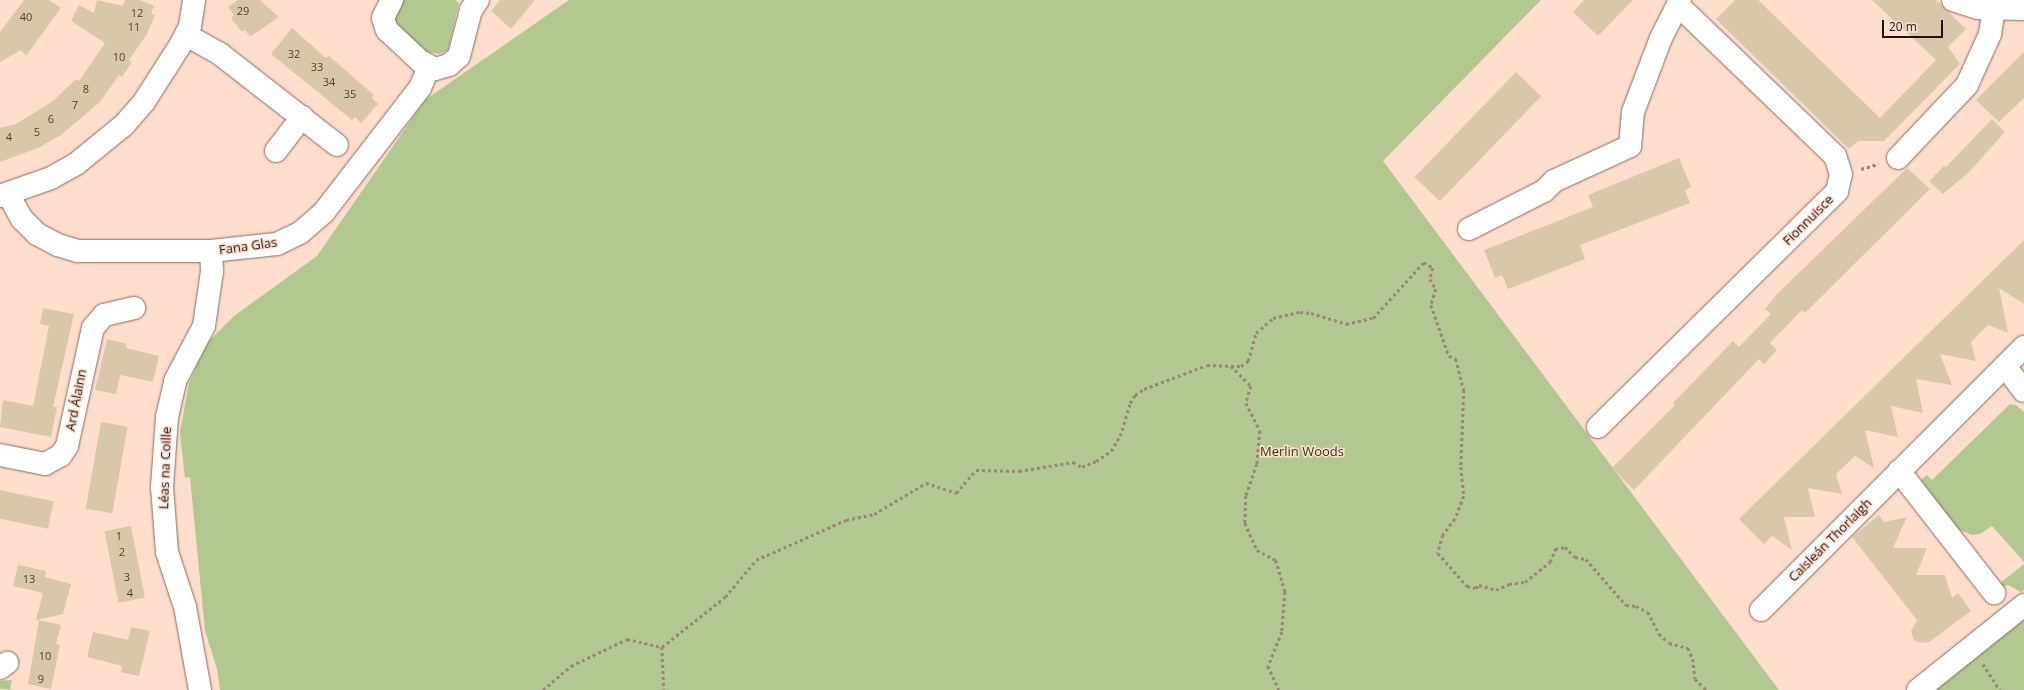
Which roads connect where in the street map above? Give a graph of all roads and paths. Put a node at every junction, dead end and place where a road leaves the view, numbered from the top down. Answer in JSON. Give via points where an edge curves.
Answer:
{"nodes":[{"id":1,"x":194,"y":0,"type":"edge"},
{"id":2,"x":392,"y":0,"type":"edge"},
{"id":3,"x":478,"y":0,"type":"edge"},
{"id":4,"x":1953,"y":0,"type":"edge"},
{"id":5,"x":1680,"y":3,"type":"edge"},
{"id":6,"x":1994,"y":8,"type":"junction"},
{"id":7,"x":2024,"y":9,"type":"edge"},
{"id":8,"x":186,"y":35,"type":"junction"},
{"id":9,"x":429,"y":67,"type":"junction"},
{"id":10,"x":302,"y":117,"type":"junction"},
{"id":11,"x":336,"y":145,"type":"dead end"},
{"id":12,"x":276,"y":151,"type":"dead end"},
{"id":13,"x":1898,"y":158,"type":"joint"},
{"id":14,"x":1841,"y":174,"type":"junction"},
{"id":15,"x":4,"y":195,"type":"edge"},
{"id":16,"x":1469,"y":229,"type":"dead end"},
{"id":17,"x":211,"y":252,"type":"junction"},
{"id":18,"x":134,"y":308,"type":"dead end"},
{"id":19,"x":2024,"y":347,"type":"edge"},
{"id":20,"x":1231,"y":366,"type":"junction"},
{"id":21,"x":2005,"y":366,"type":"junction"},
{"id":22,"x":2024,"y":390,"type":"edge"},
{"id":23,"x":1598,"y":426,"type":"dead end"},
{"id":24,"x":0,"y":455,"type":"edge"},
{"id":25,"x":1899,"y":471,"type":"junction"},
{"id":26,"x":1994,"y":593,"type":"dead end"},
{"id":27,"x":2024,"y":606,"type":"edge"},
{"id":28,"x":1761,"y":610,"type":"dead end"},
{"id":29,"x":1971,"y":646,"type":"junction"},
{"id":30,"x":662,"y":647,"type":"junction"},
{"id":31,"x":198,"y":690,"type":"edge"},
{"id":32,"x":543,"y":690,"type":"edge"},
{"id":33,"x":664,"y":690,"type":"edge"},
{"id":34,"x":1279,"y":690,"type":"edge"},
{"id":35,"x":1708,"y":690,"type":"edge"},
{"id":36,"x":1918,"y":690,"type":"edge"},
{"id":37,"x":2000,"y":690,"type":"edge"}],
"edges":[{"from":1,"to":8,"type":"street","name":"Fana Glas"},
{"from":2,"to":9,"type":"street","via":[[383,18],[388,30],[400,45]]},
{"from":3,"to":9,"type":"street","via":[[469,16],[465,41],[459,56],[445,67]]},
{"from":4,"to":6,"type":"street","via":[[1978,8]]},
{"from":5,"to":14,"type":"street","via":[[1835,156]]},
{"from":5,"to":16,"type":"street","via":[[1661,38],[1633,112],[1630,146],[1554,180],[1544,191]]},
{"from":6,"to":7,"type":"street"},
{"from":6,"to":13,"type":"street","via":[[1990,34],[1967,85]]},
{"from":8,"to":10,"type":"street","via":[[220,54]]},
{"from":8,"to":15,"type":"street","name":"Fana Glas","via":[[144,102],[112,137],[52,178]]},
{"from":9,"to":17,"type":"street","name":"Fana Glas","via":[[420,88],[316,220],[292,238],[277,244]]},
{"from":10,"to":11,"type":"street"},
{"from":10,"to":12,"type":"street"},
{"from":13,"to":14,"type":"path"},
{"from":14,"to":23,"type":"street","name":"Fionnuisce","via":[[1837,191]]},
{"from":15,"to":17,"type":"street","name":"Fana Glas","via":[[37,234],[72,250]]},
{"from":17,"to":31,"type":"street","name":"Léas na Coille","via":[[212,271],[204,326],[175,381],[167,417],[162,487],[167,552],[185,607]]},
{"from":18,"to":24,"type":"street","name":"Ard Álainn","via":[[104,315],[93,328],[67,446],[61,455],[44,464]]},
{"from":19,"to":21,"type":"street","name":"Caisleán Thorlaigh"},
{"from":20,"to":30,"type":"path","via":[[1207,366],[1187,371],[1135,395],[1120,436],[1111,451],[1082,467],[1072,462],[1018,471],[976,470],[956,493],[926,483],[874,514],[846,520],[756,560],[725,597]]},
{"from":20,"to":34,"type":"path","via":[[1251,386],[1246,403],[1260,431],[1257,464],[1246,496],[1245,523],[1257,550],[1276,560],[1285,592],[1282,632],[1268,666]]},
{"from":20,"to":35,"type":"path","via":[[1241,366],[1248,361],[1256,333],[1273,318],[1300,312],[1346,324],[1361,322],[1372,318],[1424,262],[1434,268],[1430,279],[1436,289],[1431,305],[1449,356],[1456,359],[1464,390],[1461,468],[1464,496],[1455,519],[1443,535],[1438,553],[1467,586],[1476,588],[1479,585],[1496,590],[1509,584],[1525,582],[1550,562],[1555,549],[1565,547],[1575,557],[1586,559],[1626,605],[1648,612],[1659,634],[1669,643],[1688,648],[1693,659],[1695,679]]},
{"from":21,"to":22,"type":"street"},
{"from":21,"to":25,"type":"street","name":"Caisleán Thorlaigh"},
{"from":25,"to":26,"type":"street"},
{"from":25,"to":28,"type":"street","name":"Caisleán Thorlaigh"},
{"from":27,"to":29,"type":"street"},
{"from":29,"to":36,"type":"street"},
{"from":29,"to":37,"type":"path"},
{"from":30,"to":32,"type":"path","via":[[626,639],[571,666]]},
{"from":30,"to":33,"type":"path"}]}
